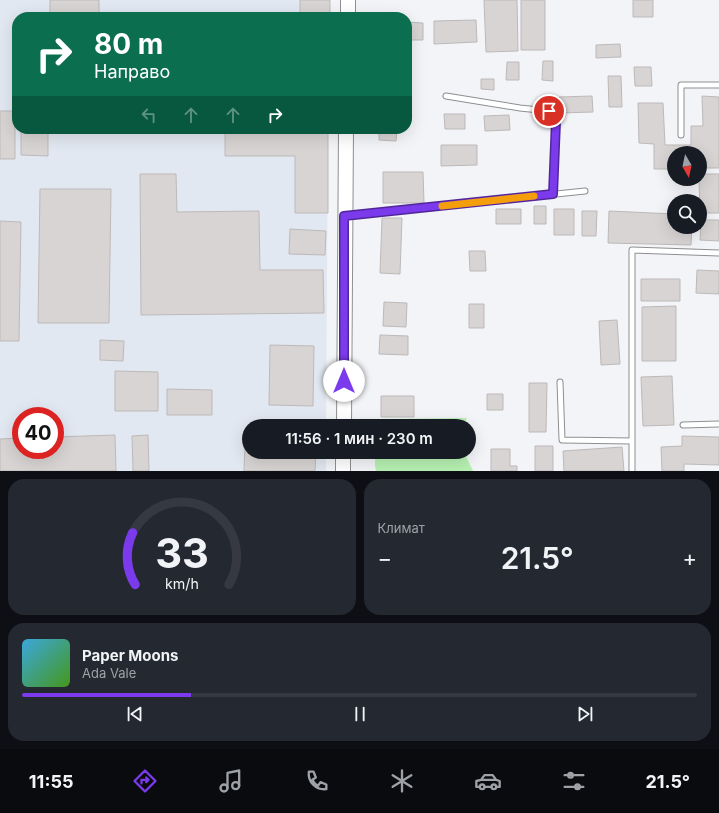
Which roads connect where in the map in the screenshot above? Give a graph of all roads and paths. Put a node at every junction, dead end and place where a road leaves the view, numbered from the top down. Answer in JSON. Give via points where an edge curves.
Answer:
{"nodes":[{"id":1,"x":348,"y":0,"type":"edge"},
{"id":2,"x":348,"y":12,"type":"edge"},
{"id":3,"x":719,"y":85,"type":"edge"},
{"id":4,"x":446,"y":96,"type":"dead end"},
{"id":5,"x":346,"y":134,"type":"edge"},
{"id":6,"x":681,"y":135,"type":"dead end"},
{"id":7,"x":585,"y":191,"type":"dead end"},
{"id":8,"x":553,"y":194,"type":"junction"},
{"id":9,"x":344,"y":216,"type":"junction"},
{"id":10,"x":719,"y":253,"type":"edge"},
{"id":11,"x":560,"y":382,"type":"dead end"},
{"id":12,"x":344,"y":419,"type":"edge"},
{"id":13,"x":719,"y":424,"type":"edge"},
{"id":14,"x":684,"y":425,"type":"dead end"},
{"id":15,"x":632,"y":441,"type":"junction"},
{"id":16,"x":344,"y":459,"type":"edge"},
{"id":17,"x":343,"y":471,"type":"edge"},
{"id":18,"x":632,"y":471,"type":"edge"}],
"edges":[{"from":1,"to":2,"type":"street"},
{"from":3,"to":6,"type":"lane","via":[[681,85]]},
{"from":4,"to":8,"type":"lane","via":[[549,111],[554,114],[556,121]]},
{"from":5,"to":9,"type":"street"},
{"from":7,"to":8,"type":"lane"},
{"from":8,"to":9,"type":"lane"},
{"from":9,"to":12,"type":"street"},
{"from":10,"to":15,"type":"lane","via":[[632,250]]},
{"from":11,"to":15,"type":"lane","via":[[562,440]]},
{"from":13,"to":14,"type":"lane"},
{"from":15,"to":18,"type":"lane"},
{"from":16,"to":17,"type":"street"}]}
